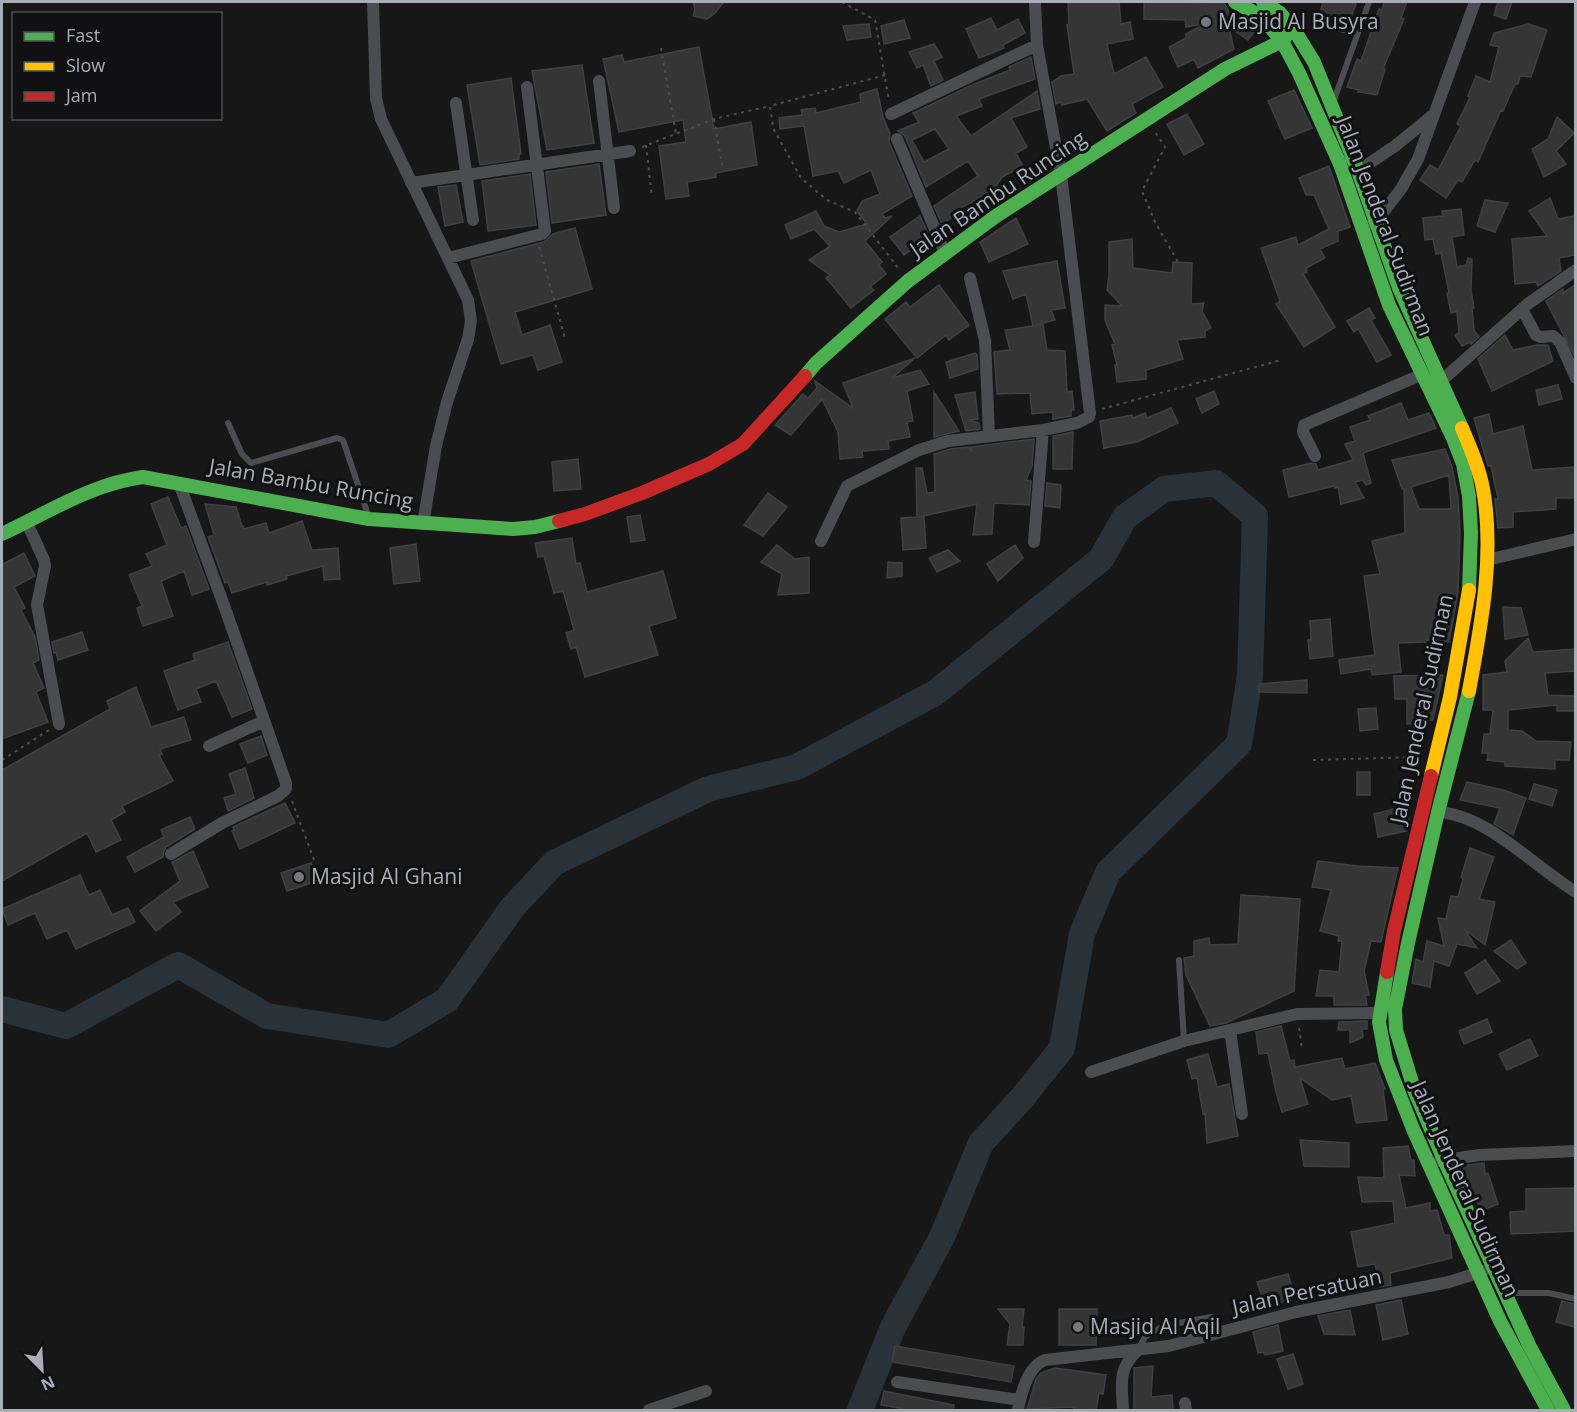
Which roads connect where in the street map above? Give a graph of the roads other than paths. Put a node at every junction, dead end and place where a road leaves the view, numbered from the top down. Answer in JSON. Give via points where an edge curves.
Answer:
{"nodes":[{"id":1,"x":373,"y":2,"type":"edge"},
{"id":2,"x":1035,"y":2,"type":"edge"},
{"id":3,"x":1234,"y":2,"type":"edge"},
{"id":4,"x":1263,"y":2,"type":"edge"},
{"id":5,"x":1369,"y":2,"type":"edge"},
{"id":6,"x":1475,"y":2,"type":"edge"},
{"id":7,"x":1293,"y":28,"type":"junction"},
{"id":8,"x":1282,"y":41,"type":"junction"},
{"id":9,"x":1036,"y":45,"type":"junction"},
{"id":10,"x":599,"y":81,"type":"dead end"},
{"id":11,"x":526,"y":87,"type":"dead end"},
{"id":12,"x":456,"y":103,"type":"dead end"},
{"id":13,"x":1332,"y":104,"type":"junction"},
{"id":14,"x":891,"y":114,"type":"road end"},
{"id":15,"x":1433,"y":115,"type":"junction"},
{"id":16,"x":897,"y":139,"type":"dead end"},
{"id":17,"x":630,"y":151,"type":"road end"},
{"id":18,"x":607,"y":154,"type":"junction"},
{"id":19,"x":537,"y":164,"type":"junction"},
{"id":20,"x":1358,"y":171,"type":"junction"},
{"id":21,"x":468,"y":174,"type":"junction"},
{"id":22,"x":1061,"y":175,"type":"junction"},
{"id":23,"x":411,"y":183,"type":"junction"},
{"id":24,"x":614,"y":208,"type":"dead end"},
{"id":25,"x":473,"y":220,"type":"dead end"},
{"id":26,"x":1376,"y":222,"type":"junction"},
{"id":27,"x":1363,"y":230,"type":"junction"},
{"id":28,"x":945,"y":253,"type":"junction"},
{"id":29,"x":448,"y":258,"type":"junction"},
{"id":30,"x":1575,"y":270,"type":"edge"},
{"id":31,"x":970,"y":278,"type":"dead end"},
{"id":32,"x":1522,"y":309,"type":"junction"},
{"id":33,"x":1575,"y":378,"type":"edge"},
{"id":34,"x":1431,"y":380,"type":"junction"},
{"id":35,"x":228,"y":423,"type":"dead end"},
{"id":36,"x":1043,"y":430,"type":"junction"},
{"id":37,"x":989,"y":435,"type":"junction"},
{"id":38,"x":1315,"y":456,"type":"dead end"},
{"id":39,"x":179,"y":483,"type":"junction"},
{"id":40,"x":369,"y":519,"type":"junction"},
{"id":41,"x":27,"y":523,"type":"junction"},
{"id":42,"x":423,"y":524,"type":"junction"},
{"id":43,"x":2,"y":534,"type":"edge"},
{"id":44,"x":1575,"y":539,"type":"edge"},
{"id":45,"x":821,"y":541,"type":"dead end"},
{"id":46,"x":1034,"y":542,"type":"dead end"},
{"id":47,"x":1487,"y":560,"type":"junction"},
{"id":48,"x":264,"y":722,"type":"junction"},
{"id":49,"x":59,"y":724,"type":"road end"},
{"id":50,"x":1444,"y":725,"type":"junction"},
{"id":51,"x":1460,"y":728,"type":"junction"},
{"id":52,"x":208,"y":746,"type":"dead end"},
{"id":53,"x":1438,"y":812,"type":"junction"},
{"id":54,"x":171,"y":854,"type":"dead end"},
{"id":55,"x":1575,"y":892,"type":"edge"},
{"id":56,"x":1179,"y":960,"type":"dead end"},
{"id":57,"x":1379,"y":1013,"type":"junction"},
{"id":58,"x":1230,"y":1030,"type":"junction"},
{"id":59,"x":1184,"y":1041,"type":"junction"},
{"id":60,"x":1091,"y":1072,"type":"dead end"},
{"id":61,"x":1242,"y":1114,"type":"dead end"},
{"id":62,"x":1575,"y":1151,"type":"edge"},
{"id":63,"x":1444,"y":1160,"type":"junction"},
{"id":64,"x":1430,"y":1165,"type":"junction"},
{"id":65,"x":1494,"y":1267,"type":"junction"},
{"id":66,"x":1478,"y":1273,"type":"junction"},
{"id":67,"x":1506,"y":1293,"type":"junction"},
{"id":68,"x":1575,"y":1299,"type":"edge"},
{"id":69,"x":1211,"y":1317,"type":"dead end"},
{"id":70,"x":1137,"y":1351,"type":"junction"},
{"id":71,"x":897,"y":1382,"type":"dead end"},
{"id":72,"x":706,"y":1391,"type":"dead end"},
{"id":73,"x":1019,"y":1405,"type":"edge"},
{"id":74,"x":649,"y":1410,"type":"edge"},
{"id":75,"x":1123,"y":1410,"type":"edge"},
{"id":76,"x":1548,"y":1410,"type":"edge"},
{"id":77,"x":1564,"y":1410,"type":"edge"}],
"edges":[{"from":1,"to":23,"type":"street","via":[[376,98],[381,119]]},
{"from":2,"to":9,"type":"street"},
{"from":3,"to":8,"type":"main road","name":"Jalan Jenderal Sudirman","via":[[1257,14]]},
{"from":4,"to":7,"type":"main road","name":"Jalan Jenderal Sudirman"},
{"from":5,"to":13,"type":"lane"},
{"from":6,"to":15,"type":"street"},
{"from":7,"to":8,"type":"main road","name":"Jalan Bambu Runcing"},
{"from":7,"to":13,"type":"main road","name":"Jalan Jenderal Sudirman","via":[[1314,62]]},
{"from":8,"to":22,"type":"main road","name":"Jalan Bambu Runcing","via":[[1225,69]]},
{"from":8,"to":27,"type":"main road","name":"Jalan Jenderal Sudirman","via":[[1340,164]]},
{"from":9,"to":14,"type":"street"},
{"from":9,"to":22,"type":"street"},
{"from":10,"to":18,"type":"street"},
{"from":11,"to":19,"type":"street"},
{"from":12,"to":21,"type":"street"},
{"from":13,"to":20,"type":"main road","name":"Jalan Jenderal Sudirman"},
{"from":15,"to":20,"type":"street"},
{"from":15,"to":26,"type":"street","via":[[1418,159]]},
{"from":16,"to":28,"type":"street"},
{"from":17,"to":18,"type":"street"},
{"from":18,"to":19,"type":"street"},
{"from":18,"to":24,"type":"street"},
{"from":19,"to":21,"type":"street"},
{"from":19,"to":29,"type":"street","via":[[545,231]]},
{"from":20,"to":26,"type":"main road","name":"Jalan Jenderal Sudirman"},
{"from":21,"to":23,"type":"street"},
{"from":21,"to":25,"type":"street"},
{"from":22,"to":28,"type":"main road","name":"Jalan Bambu Runcing"},
{"from":22,"to":36,"type":"street","via":[[1090,412],[1089,417],[1077,423]]},
{"from":23,"to":29,"type":"street"},
{"from":26,"to":27,"type":"street"},
{"from":26,"to":34,"type":"main road","name":"Jalan Jenderal Sudirman"},
{"from":27,"to":34,"type":"main road","name":"Jalan Jenderal Sudirman","via":[[1389,305]]},
{"from":28,"to":42,"type":"main road","name":"Jalan Bambu Runcing","via":[[816,363],[743,444],[709,464],[585,514],[535,527]]},
{"from":29,"to":42,"type":"street","via":[[468,300],[471,321],[436,446]]},
{"from":30,"to":32,"type":"street"},
{"from":31,"to":37,"type":"street","via":[[984,340]]},
{"from":32,"to":33,"type":"street","via":[[1536,335],[1553,336],[1560,342]]},
{"from":32,"to":34,"type":"street"},
{"from":34,"to":38,"type":"street","via":[[1304,425],[1303,432]]},
{"from":34,"to":47,"type":"main road","name":"Jalan Jenderal Sudirman","via":[[1473,453],[1482,488]]},
{"from":34,"to":50,"type":"main road","name":"Jalan Jenderal Sudirman","via":[[1463,464],[1471,533],[1469,593]]},
{"from":35,"to":40,"type":"lane","via":[[244,458],[251,463],[337,438],[343,440]]},
{"from":36,"to":37,"type":"street"},
{"from":36,"to":46,"type":"street"},
{"from":37,"to":45,"type":"street","via":[[919,450],[847,486]]},
{"from":39,"to":40,"type":"main road","name":"Jalan Bambu Runcing"},
{"from":39,"to":41,"type":"main road","name":"Jalan Bambu Runcing","via":[[143,477],[108,483]]},
{"from":39,"to":48,"type":"street"},
{"from":40,"to":42,"type":"main road","name":"Jalan Bambu Runcing"},
{"from":41,"to":43,"type":"main road","name":"Jalan Bambu Runcing"},
{"from":41,"to":49,"type":"street","via":[[44,560],[37,604]]},
{"from":44,"to":47,"type":"street"},
{"from":47,"to":51,"type":"main road","name":"Jalan Jenderal Sudirman","via":[[1477,648]]},
{"from":48,"to":52,"type":"street"},
{"from":48,"to":54,"type":"street","via":[[286,789]]},
{"from":50,"to":51,"type":"main road"},
{"from":50,"to":57,"type":"main road","name":"Jalan Jenderal Sudirman","via":[[1394,931]]},
{"from":51,"to":53,"type":"main road","name":"Jalan Jenderal Sudirman"},
{"from":53,"to":55,"type":"street","via":[[1452,813],[1496,834]]},
{"from":53,"to":63,"type":"main road","name":"Jalan Jenderal Sudirman","via":[[1395,1009],[1403,1057]]},
{"from":56,"to":59,"type":"lane"},
{"from":57,"to":58,"type":"street","via":[[1297,1014]]},
{"from":57,"to":64,"type":"main road","name":"Jalan Jenderal Sudirman","via":[[1386,1060]]},
{"from":58,"to":59,"type":"street"},
{"from":58,"to":61,"type":"street"},
{"from":59,"to":60,"type":"street"},
{"from":62,"to":63,"type":"street"},
{"from":63,"to":64,"type":"street"},
{"from":63,"to":65,"type":"main road","name":"Jalan Jenderal Sudirman"},
{"from":64,"to":66,"type":"main road","name":"Jalan Jenderal Sudirman"},
{"from":65,"to":66,"type":"street","name":"Jalan Persatuan"},
{"from":65,"to":67,"type":"main road","name":"Jalan Jenderal Sudirman"},
{"from":66,"to":70,"type":"street","name":"Jalan Persatuan"},
{"from":66,"to":76,"type":"main road","name":"Jalan Jenderal Sudirman"},
{"from":67,"to":68,"type":"lane","via":[[1549,1293]]},
{"from":67,"to":77,"type":"main road","name":"Jalan Jenderal Sudirman"},
{"from":69,"to":70,"type":"lane","via":[[1153,1330]]},
{"from":70,"to":73,"type":"street","name":"Jalan Persatuan","via":[[1039,1362],[1026,1382]]},
{"from":70,"to":75,"type":"street","via":[[1122,1372]]},
{"from":71,"to":73,"type":"street"},
{"from":72,"to":74,"type":"street"}]}
